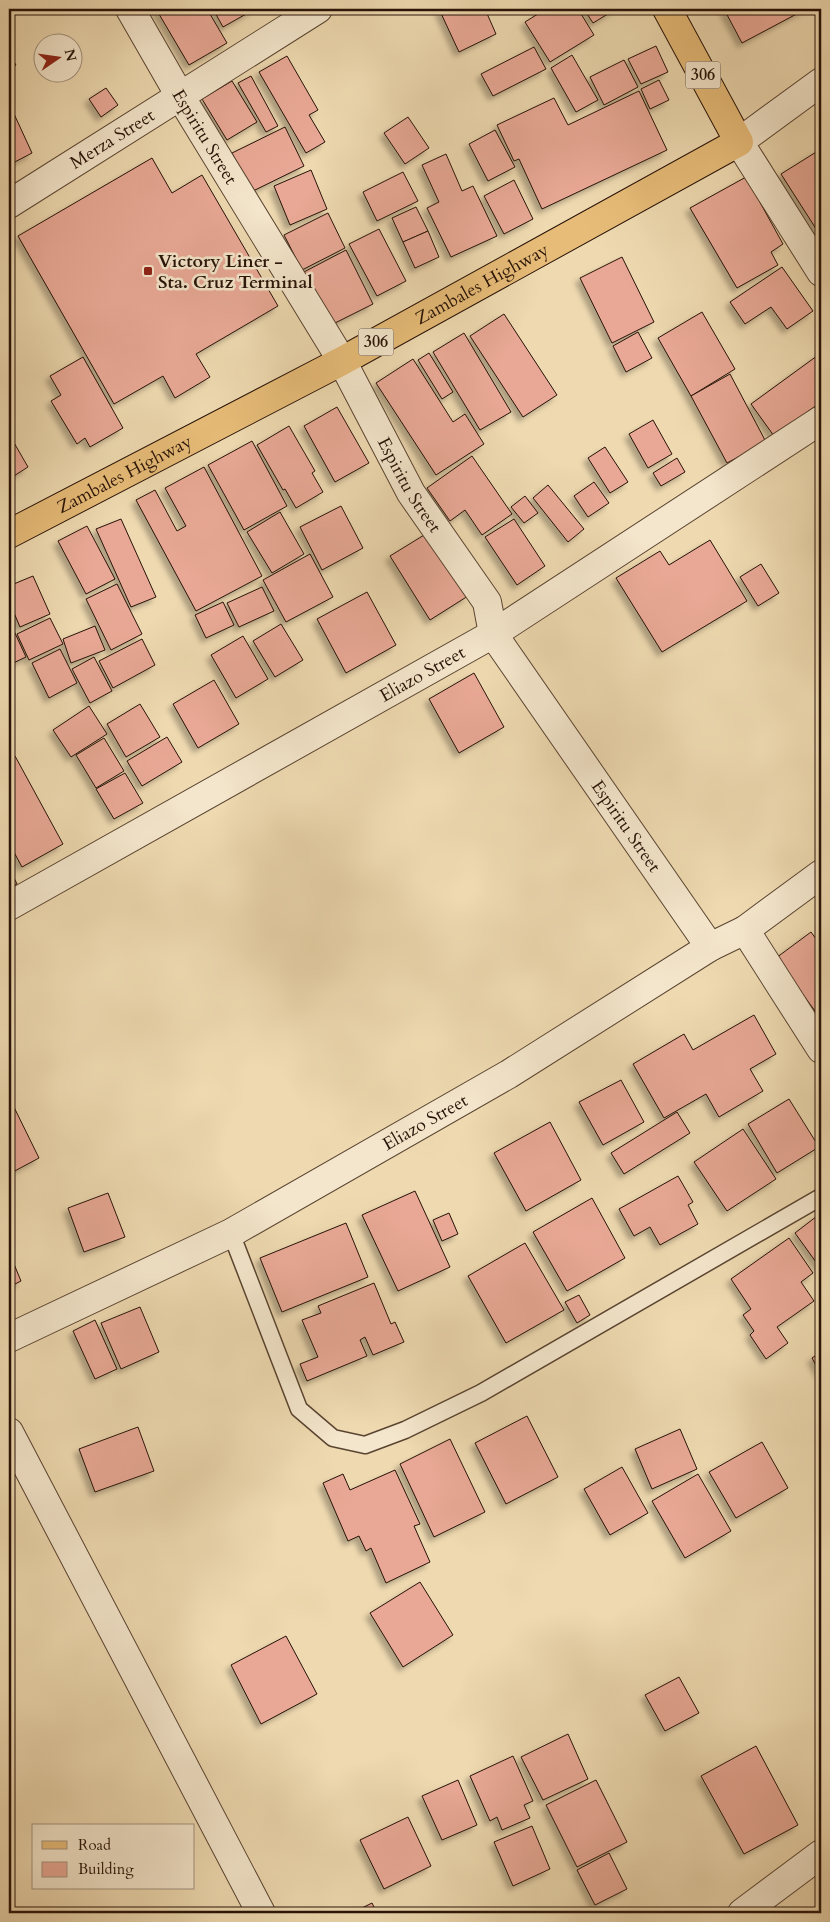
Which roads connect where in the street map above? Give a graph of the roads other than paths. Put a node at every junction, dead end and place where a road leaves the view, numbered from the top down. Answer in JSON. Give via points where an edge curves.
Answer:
{"nodes":[{"id":1,"x":130,"y":9,"type":"edge"},
{"id":2,"x":318,"y":9,"type":"edge"},
{"id":3,"x":667,"y":9,"type":"edge"},
{"id":4,"x":821,"y":82,"type":"edge"},
{"id":5,"x":180,"y":96,"type":"junction"},
{"id":6,"x":739,"y":142,"type":"junction"},
{"id":7,"x":9,"y":204,"type":"edge"},
{"id":8,"x":821,"y":272,"type":"edge"},
{"id":9,"x":342,"y":361,"type":"junction"},
{"id":10,"x":821,"y":420,"type":"edge"},
{"id":11,"x":9,"y":534,"type":"edge"},
{"id":12,"x":493,"y":634,"type":"junction"},
{"id":13,"x":821,"y":874,"type":"edge"},
{"id":14,"x":9,"y":906,"type":"edge"},
{"id":15,"x":745,"y":930,"type":"junction"},
{"id":16,"x":710,"y":947,"type":"junction"},
{"id":17,"x":821,"y":1049,"type":"edge"},
{"id":18,"x":821,"y":1197,"type":"edge"},
{"id":19,"x":231,"y":1233,"type":"junction"},
{"id":20,"x":9,"y":1338,"type":"edge"},
{"id":21,"x":9,"y":1432,"type":"edge"},
{"id":22,"x":821,"y":1854,"type":"edge"},
{"id":23,"x":261,"y":1913,"type":"edge"},
{"id":24,"x":742,"y":1913,"type":"edge"}],
"edges":[{"from":1,"to":5,"type":"street","name":"Espiritu Street"},
{"from":2,"to":5,"type":"street","name":"Merza Street"},
{"from":3,"to":6,"type":"main road","number":"306"},
{"from":4,"to":6,"type":"street"},
{"from":5,"to":7,"type":"street","name":"Merza Street"},
{"from":5,"to":9,"type":"street","name":"Espiritu Street"},
{"from":6,"to":8,"type":"street"},
{"from":6,"to":9,"type":"main road","name":"Zambales Highway","number":"306"},
{"from":9,"to":11,"type":"main road","name":"Zambales Highway","number":"306"},
{"from":9,"to":12,"type":"street","name":"Espiritu Street","via":[[412,493],[487,602]]},
{"from":10,"to":12,"type":"street","name":"Eliazo Street"},
{"from":12,"to":14,"type":"street","name":"Eliazo Street"},
{"from":12,"to":16,"type":"street","name":"Espiritu Street"},
{"from":13,"to":15,"type":"street","name":"Eliazo Street"},
{"from":15,"to":16,"type":"street","name":"Eliazo Street"},
{"from":15,"to":17,"type":"street"},
{"from":16,"to":19,"type":"street","name":"Eliazo Street","via":[[509,1074]]},
{"from":18,"to":19,"type":"lane","via":[[481,1393],[405,1430],[365,1445],[332,1438],[299,1409]]},
{"from":19,"to":20,"type":"street","name":"Eliazo Street"},
{"from":21,"to":23,"type":"street"},
{"from":22,"to":24,"type":"street"}]}
